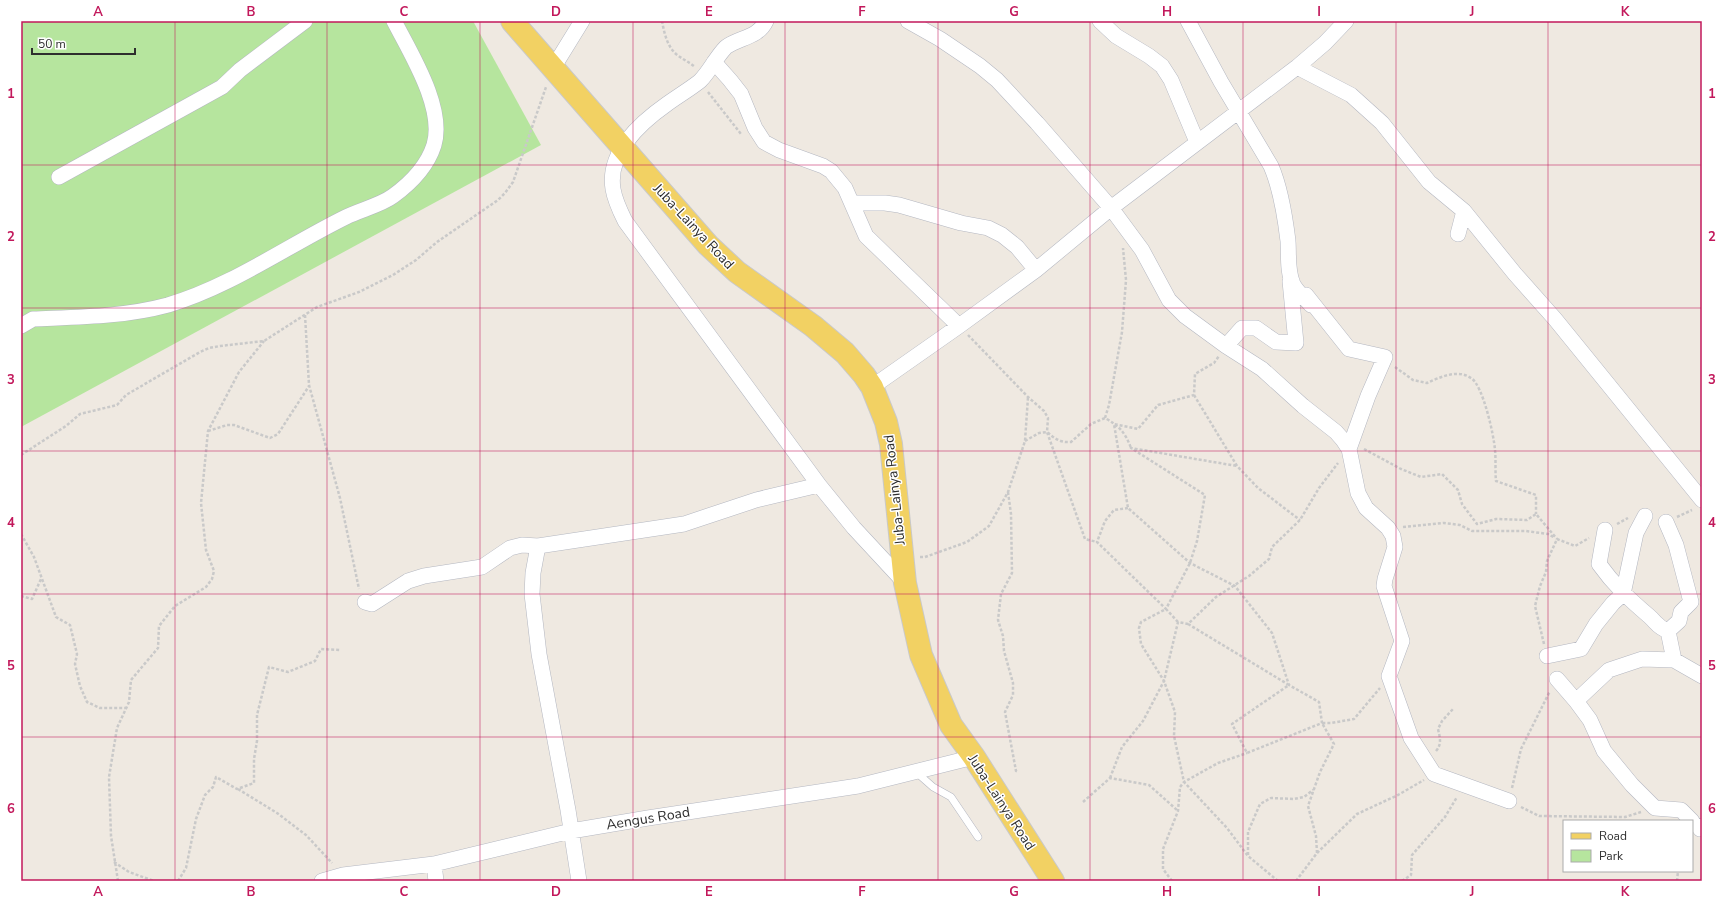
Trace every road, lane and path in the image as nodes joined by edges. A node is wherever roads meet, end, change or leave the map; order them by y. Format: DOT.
graph roads {
  1 [pos="305,21"];
  2 [pos="394,21"];
  3 [pos="512,21"];
  4 [pos="582,21"];
  5 [pos="766,21"];
  6 [pos="908,21"];
  7 [pos="1100,21"];
  8 [pos="1188,21"];
  9 [pos="1346,21"];
  10 [pos="714,62"];
  11 [pos="1298,67"];
  12 [pos="553,68"];
  13 [pos="1239,110"];
  14 [pos="1197,142"];
  15 [pos="622,148"];
  16 [pos="60,177"];
  17 [pos="852,203"];
  18 [pos="1464,211"];
  19 [pos="1116,214"];
  20 [pos="1458,234"];
  21 [pos="1036,270"];
  22 [pos="1290,274"];
  23 [pos="1311,305"];
  24 [pos="305,315"];
  25 [pos="21,326"];
  26 [pos="959,326"];
  27 [pos="264,341"];
  28 [pos="1226,346"];
  29 [pos="1384,357"];
  30 [pos="309,385"];
  31 [pos="872,387"];
  32 [pos="1194,394"];
  33 [pos="1028,397"];
  34 [pos="1105,418"];
  35 [pos="1114,424"];
  36 [pos="208,431"];
  37 [pos="1047,432"];
  38 [pos="1025,441"];
  39 [pos="1131,448"];
  40 [pos="1348,449"];
  41 [pos="21,455"];
  42 [pos="1237,466"];
  43 [pos="819,485"];
  44 [pos="1008,492"];
  45 [pos="1698,504"];
  46 [pos="1128,508"];
  47 [pos="1536,514"];
  48 [pos="1645,516"];
  49 [pos="1300,520"];
  50 [pos="1666,522"];
  51 [pos="1388,528"];
  52 [pos="1605,530"];
  53 [pos="21,534"];
  54 [pos="1557,539"];
  55 [pos="1097,542"];
  56 [pos="538,546"];
  57 [pos="902,557"];
  58 [pos="1190,563"];
  59 [pos="41,579"];
  60 [pos="905,583"];
  61 [pos="1235,586"];
  62 [pos="1623,594"];
  63 [pos="21,596"];
  64 [pos="1696,601"];
  65 [pos="365,602"];
  66 [pos="1166,609"];
  67 [pos="1178,622"];
  68 [pos="1188,624"];
  69 [pos="1668,631"];
  70 [pos="340,650"];
  71 [pos="1547,656"];
  72 [pos="1674,660"];
  73 [pos="1389,676"];
  74 [pos="1702,676"];
  75 [pos="1557,679"];
  76 [pos="1164,681"];
  77 [pos="1289,684"];
  78 [pos="1576,701"];
  79 [pos="127,708"];
  80 [pos="1453,709"];
  81 [pos="1322,723"];
  82 [pos="1247,753"];
  83 [pos="974,757"];
  84 [pos="1430,768"];
  85 [pos="916,772"];
  86 [pos="1018,772"];
  87 [pos="1110,778"];
  88 [pos="1184,782"];
  89 [pos="1462,783"];
  90 [pos="237,789"];
  91 [pos="1314,790"];
  92 [pos="1509,801"];
  93 [pos="1083,802"];
  94 [pos="1655,808"];
  95 [pos="1178,811"];
  96 [pos="1691,820"];
  97 [pos="572,831"];
  98 [pos="978,837"];
  99 [pos="1317,853"];
  100 [pos="1248,856"];
  101 [pos="114,862"];
  102 [pos="434,864"];
  103 [pos="344,875"];
  104 [pos="118,881"];
  105 [pos="154,881"];
  106 [pos="178,881"];
  107 [pos="322,881"];
  108 [pos="436,881"];
  109 [pos="579,881"];
  110 [pos="1052,881"];
  111 [pos="1172,881"];
  112 [pos="1278,881"];
  113 [pos="1296,881"];
  114 [pos="1402,881"];
  1 -- 16 [label="street"];
  2 -- 25 [label="street"];
  3 -- 12 [label="main road, Juba-Lainya Road"];
  4 -- 12 [label="street"];
  5 -- 10 [label="street"];
  6 -- 19 [label="street"];
  7 -- 14 [label="street"];
  8 -- 13 [label="street"];
  9 -- 11 [label="street"];
  10 -- 15 [label="street"];
  10 -- 17 [label="street"];
  11 -- 13 [label="street"];
  11 -- 18 [label="street"];
  12 -- 15 [label="main road, Juba-Lainya Road"];
  12 -- 24 [label="path"];
  13 -- 14 [label="street"];
  13 -- 22 [label="street"];
  14 -- 19 [label="street"];
  15 -- 31 [label="main road, Juba-Lainya Road"];
  15 -- 43 [label="street"];
  17 -- 21 [label="street"];
  17 -- 26 [label="street"];
  18 -- 20 [label="street"];
  18 -- 45 [label="street"];
  19 -- 21 [label="street"];
  19 -- 28 [label="street"];
  19 -- 34 [label="path"];
  21 -- 26 [label="street"];
  22 -- 23 [label="street"];
  22 -- 28 [label="street"];
  22 -- 29 [label="street"];
  24 -- 27 [label="path"];
  24 -- 30 [label="path"];
  26 -- 31 [label="street"];
  26 -- 33 [label="path"];
  27 -- 36 [label="path"];
  27 -- 41 [label="path"];
  28 -- 32 [label="path"];
  28 -- 40 [label="street"];
  29 -- 40 [label="street"];
  29 -- 47 [label="path"];
  30 -- 36 [label="path"];
  30 -- 65 [label="path"];
  31 -- 57 [label="main road, Juba-Lainya Road"];
  32 -- 35 [label="path"];
  32 -- 42 [label="path"];
  33 -- 37 [label="path"];
  33 -- 38 [label="path"];
  34 -- 35 [label="path"];
  34 -- 37 [label="path"];
  35 -- 39 [label="path"];
  35 -- 46 [label="path"];
  36 -- 79 [label="path"];
  37 -- 38 [label="path"];
  37 -- 55 [label="path"];
  38 -- 44 [label="path"];
  39 -- 42 [label="path"];
  39 -- 58 [label="path"];
  40 -- 47 [label="path"];
  40 -- 49 [label="path"];
  40 -- 51 [label="street"];
  42 -- 49 [label="path"];
  43 -- 56 [label="street"];
  43 -- 60 [label="street"];
  44 -- 57 [label="path"];
  44 -- 86 [label="path"];
  45 -- 50 [label="path"];
  46 -- 55 [label="path"];
  46 -- 58 [label="path"];
  47 -- 54 [label="path"];
  48 -- 52 [label="path"];
  48 -- 62 [label="street"];
  49 -- 61 [label="path"];
  50 -- 64 [label="street"];
  51 -- 54 [label="path"];
  51 -- 73 [label="street"];
  52 -- 54 [label="path"];
  52 -- 62 [label="street"];
  53 -- 59 [label="path"];
  54 -- 71 [label="path"];
  55 -- 66 [label="path"];
  56 -- 65 [label="street"];
  56 -- 97 [label="street"];
  57 -- 60 [label="main road, Juba-Lainya Road"];
  58 -- 61 [label="path"];
  58 -- 66 [label="path"];
  59 -- 63 [label="path"];
  59 -- 79 [label="path"];
  60 -- 83 [label="main road, Juba-Lainya Road"];
  61 -- 68 [label="path"];
  61 -- 77 [label="path"];
  62 -- 69 [label="street"];
  62 -- 71 [label="street"];
  64 -- 69 [label="street"];
  66 -- 67 [label="path"];
  66 -- 76 [label="path"];
  67 -- 68 [label="path"];
  67 -- 76 [label="path"];
  68 -- 77 [label="path"];
  69 -- 72 [label="street"];
  70 -- 90 [label="path"];
  72 -- 74 [label="street"];
  72 -- 78 [label="street"];
  73 -- 81 [label="path"];
  73 -- 84 [label="street"];
  75 -- 78 [label="street"];
  75 -- 92 [label="path"];
  76 -- 87 [label="path"];
  76 -- 88 [label="path"];
  77 -- 81 [label="path"];
  77 -- 82 [label="path"];
  78 -- 94 [label="street"];
  79 -- 101 [label="path"];
  80 -- 84 [label="path"];
  81 -- 82 [label="path"];
  81 -- 91 [label="path"];
  82 -- 88 [label="path"];
  83 -- 85 [label="street, Aengus Road"];
  83 -- 110 [label="main road, Juba-Lainya Road"];
  84 -- 89 [label="street"];
  84 -- 99 [label="path"];
  85 -- 97 [label="street, Aengus Road"];
  85 -- 98 [label="lane"];
  87 -- 93 [label="path"];
  87 -- 95 [label="path"];
  88 -- 95 [label="path"];
  88 -- 100 [label="path"];
  89 -- 92 [label="street"];
  89 -- 114 [label="path"];
  90 -- 103 [label="path"];
  90 -- 106 [label="path"];
  91 -- 99 [label="path"];
  91 -- 100 [label="path"];
  92 -- 94 [label="path"];
  94 -- 96 [label="street"];
  95 -- 111 [label="path"];
  97 -- 102 [label="street, Aengus Road"];
  97 -- 109 [label="street"];
  99 -- 113 [label="path"];
  100 -- 112 [label="path"];
  101 -- 104 [label="path"];
  101 -- 105 [label="path"];
  102 -- 103 [label="street, Aengus Road"];
  102 -- 108 [label="street"];
  103 -- 107 [label="street, Aengus Road"];
}
